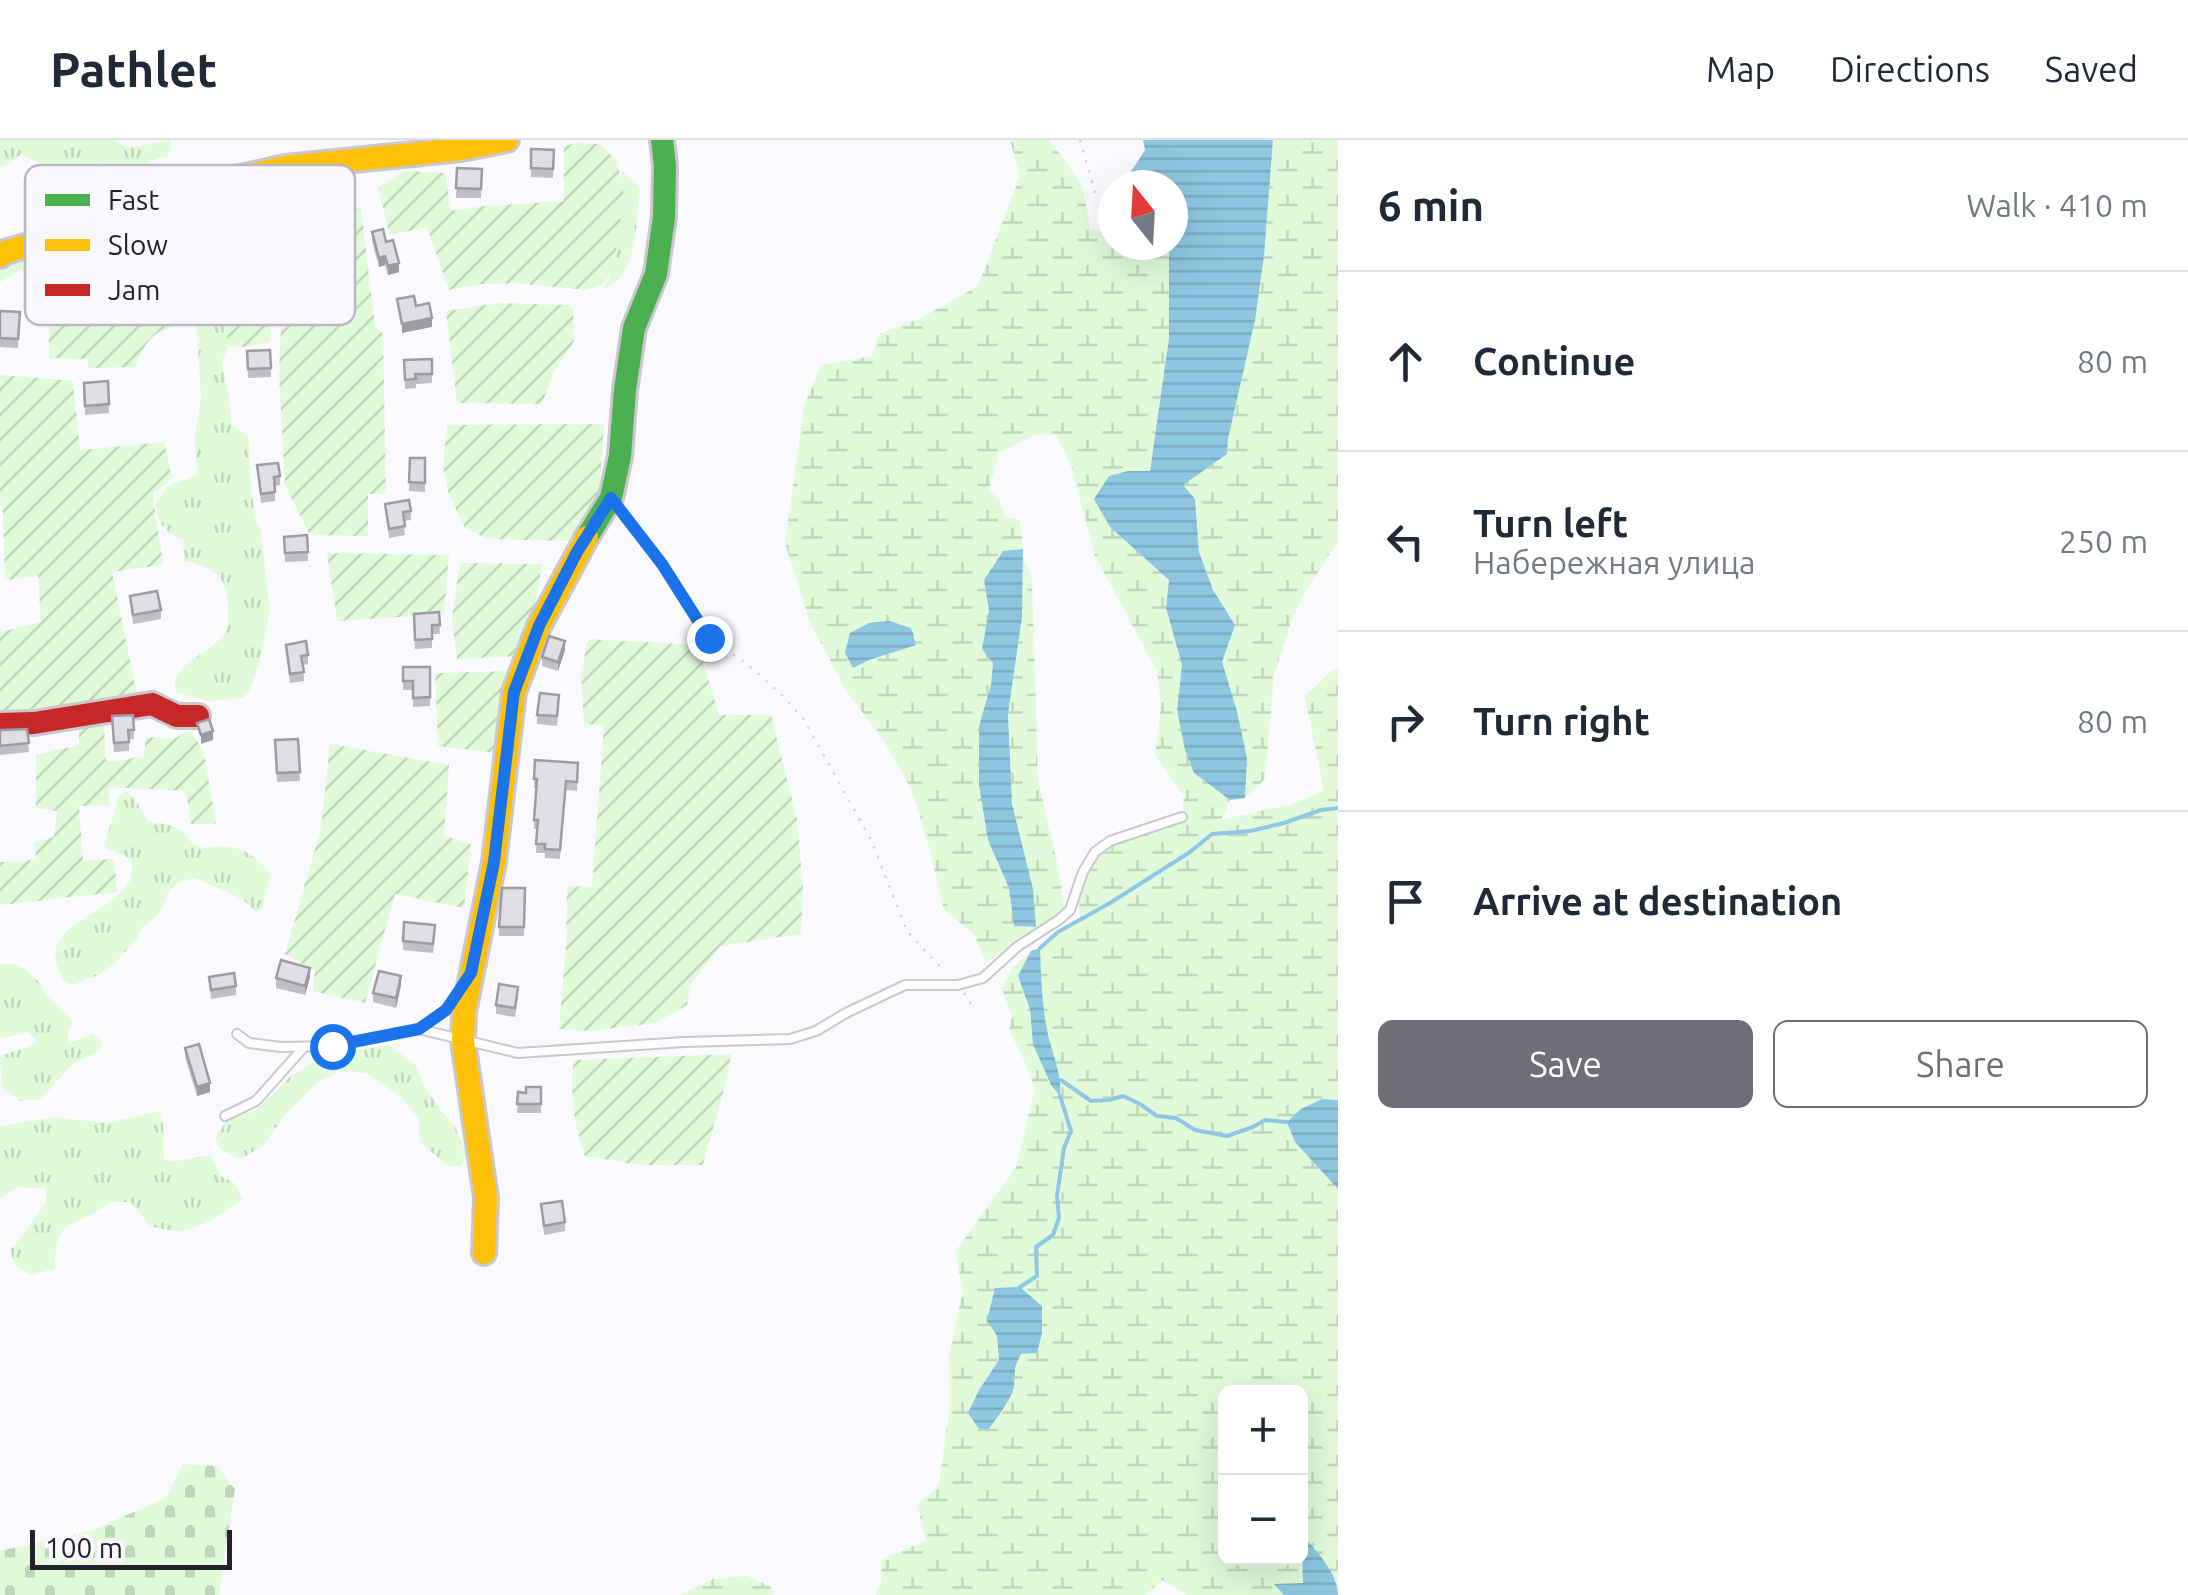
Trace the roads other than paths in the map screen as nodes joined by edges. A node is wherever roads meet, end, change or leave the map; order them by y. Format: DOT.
graph roads {
  1 [pos="508,140"];
  2 [pos="662,140"];
  3 [pos="306,165"];
  4 [pos="25,246"];
  5 [pos="0,256"];
  6 [pos="198,716"];
  7 [pos="0,724"];
  8 [pos="1182,816"];
  9 [pos="471,973"];
  10 [pos="419,1029"];
  11 [pos="238,1034"];
  12 [pos="464,1041"];
  13 [pos="304,1046"];
  14 [pos="224,1116"];
  15 [pos="484,1253"];
  1 -- 3 [label="street"];
  2 -- 9 [label="street"];
  4 -- 5 [label="street"];
  6 -- 7 [label="street"];
  8 -- 12 [label="lane"];
  9 -- 10 [label="lane"];
  9 -- 12 [label="street"];
  10 -- 12 [label="lane"];
  10 -- 13 [label="lane"];
  11 -- 13 [label="lane"];
  12 -- 15 [label="street"];
  13 -- 14 [label="lane"];
}
